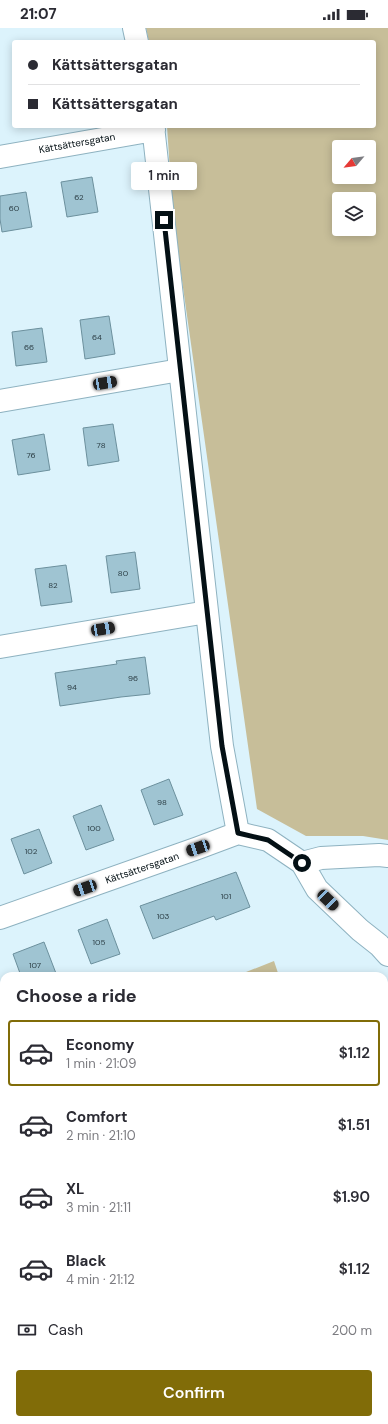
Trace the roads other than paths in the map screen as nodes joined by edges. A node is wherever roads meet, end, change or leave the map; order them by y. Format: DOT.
graph roads {
  1 [pos="134,28"];
  2 [pos="137,40"];
  3 [pos="154,128"];
  4 [pos="0,156"];
  5 [pos="180,370"];
  6 [pos="0,401"];
  7 [pos="207,612"];
  8 [pos="0,647"];
  9 [pos="238,833"];
  10 [pos="388,856"];
  11 [pos="302,863"];
  12 [pos="0,918"];
  13 [pos="385,948"];
  1 -- 2 [label="street"];
  3 -- 4 [label="street, Kättsättersgatan"];
  3 -- 5 [label="street, Kättsättersgatan"];
  5 -- 6 [label="street"];
  5 -- 7 [label="street, Kättsättersgatan"];
  7 -- 8 [label="street"];
  7 -- 9 [label="street, Kättsättersgatan"];
  9 -- 11 [label="street"];
  9 -- 12 [label="street, Kättsättersgatan"];
  10 -- 11 [label="street"];
  11 -- 13 [label="street"];
}
